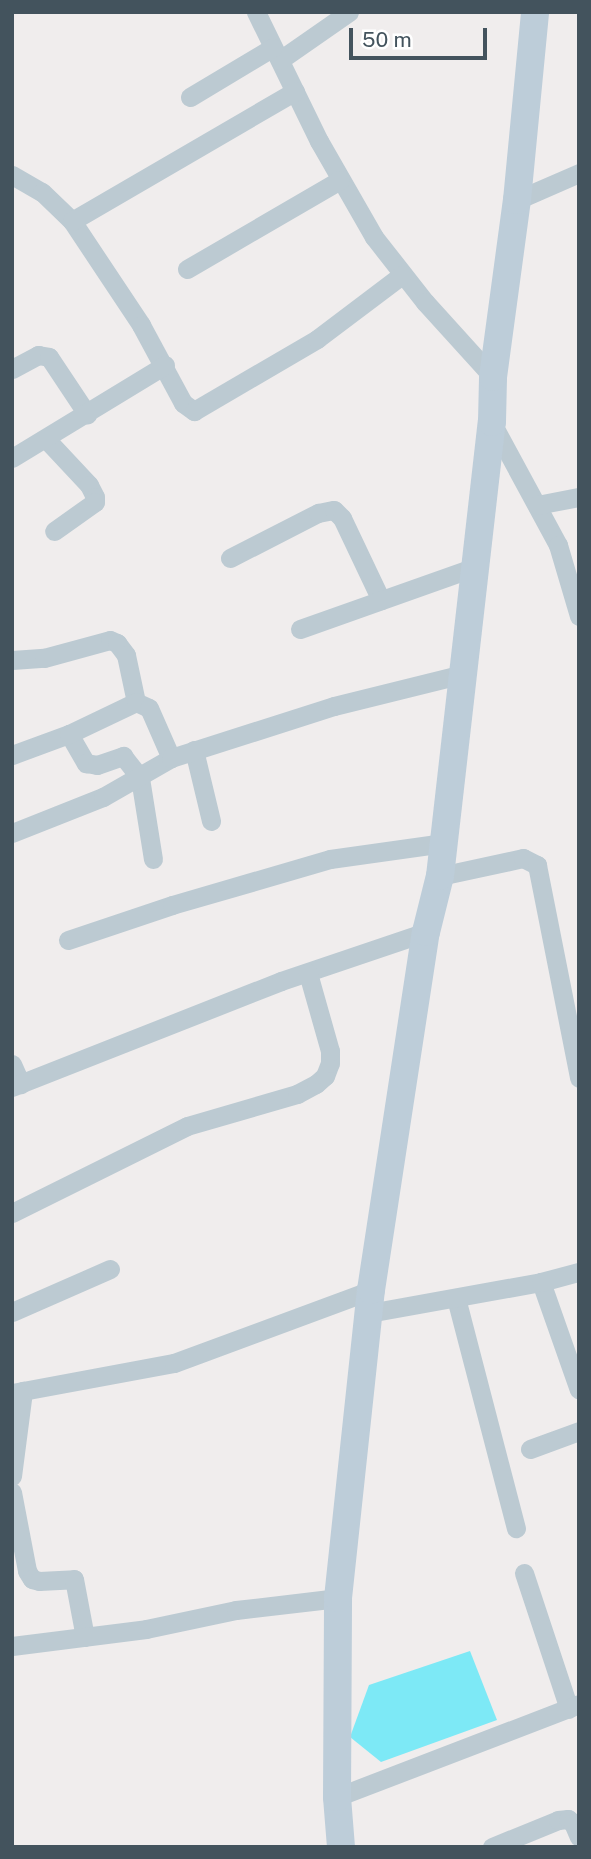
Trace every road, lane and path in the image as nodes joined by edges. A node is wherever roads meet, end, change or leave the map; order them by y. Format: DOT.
graph roads {
  1 [pos="256,12"];
  2 [pos="349,12"];
  3 [pos="535,12"];
  4 [pos="276,54"];
  5 [pos="295,91"];
  6 [pos="190,97"];
  7 [pos="579,173"];
  8 [pos="12,175"];
  9 [pos="340,180"];
  10 [pos="517,200"];
  11 [pos="72,221"];
  12 [pos="187,269"];
  13 [pos="402,275"];
  14 [pos="165,365"];
  15 [pos="12,369"];
  16 [pos="493,377"];
  17 [pos="87,414"];
  18 [pos="492,422"];
  19 [pos="46,439"];
  20 [pos="12,458"];
  21 [pos="579,497"];
  22 [pos="537,505"];
  23 [pos="54,531"];
  24 [pos="230,558"];
  25 [pos="475,567"];
  26 [pos="381,600"];
  27 [pos="579,616"];
  28 [pos="300,629"];
  29 [pos="12,660"];
  30 [pos="463,674"];
  31 [pos="136,702"];
  32 [pos="69,734"];
  33 [pos="194,750"];
  34 [pos="12,755"];
  35 [pos="171,758"];
  36 [pos="140,778"];
  37 [pos="211,821"];
  38 [pos="12,833"];
  39 [pos="444,843"];
  40 [pos="153,859"];
  41 [pos="440,876"];
  42 [pos="426,932"];
  43 [pos="68,940"];
  44 [pos="308,973"];
  45 [pos="12,1064"];
  46 [pos="579,1078"];
  47 [pos="17,1086"];
  48 [pos="12,1213"];
  49 [pos="110,1269"];
  50 [pos="579,1272"];
  51 [pos="541,1282"];
  52 [pos="456,1298"];
  53 [pos="370,1301"];
  54 [pos="12,1312"];
  55 [pos="579,1390"];
  56 [pos="18,1392"];
  57 [pos="579,1432"];
  58 [pos="530,1449"];
  59 [pos="12,1476"];
  60 [pos="12,1492"];
  61 [pos="516,1528"];
  62 [pos="524,1573"];
  63 [pos="338,1598"];
  64 [pos="85,1637"];
  65 [pos="12,1646"];
  66 [pos="574,1707"];
  67 [pos="337,1797"];
  68 [pos="579,1837"];
  69 [pos="341,1847"];
  70 [pos="492,1847"];
  1 -- 4 [label="street"];
  2 -- 4 [label="street"];
  3 -- 10 [label="main road"];
  4 -- 5 [label="street"];
  4 -- 6 [label="street"];
  5 -- 9 [label="street"];
  5 -- 11 [label="street"];
  7 -- 10 [label="street"];
  8 -- 11 [label="street"];
  9 -- 12 [label="street"];
  9 -- 13 [label="street"];
  10 -- 16 [label="main road"];
  11 -- 14 [label="street"];
  13 -- 14 [label="street"];
  13 -- 16 [label="street"];
  14 -- 17 [label="street"];
  15 -- 17 [label="street"];
  16 -- 18 [label="main road"];
  17 -- 19 [label="street"];
  18 -- 22 [label="street"];
  18 -- 25 [label="main road"];
  19 -- 20 [label="street"];
  19 -- 23 [label="street"];
  21 -- 22 [label="street"];
  22 -- 27 [label="street"];
  24 -- 26 [label="street"];
  25 -- 26 [label="street"];
  25 -- 30 [label="main road"];
  26 -- 28 [label="street"];
  29 -- 31 [label="street"];
  30 -- 33 [label="street"];
  30 -- 39 [label="main road"];
  31 -- 32 [label="street"];
  31 -- 35 [label="street"];
  32 -- 34 [label="street"];
  32 -- 36 [label="street"];
  33 -- 35 [label="street"];
  33 -- 37 [label="street"];
  35 -- 36 [label="street"];
  36 -- 38 [label="street"];
  36 -- 40 [label="street"];
  39 -- 41 [label="main road"];
  39 -- 43 [label="street"];
  41 -- 42 [label="main road"];
  41 -- 46 [label="street"];
  42 -- 44 [label="street"];
  42 -- 53 [label="main road"];
  44 -- 47 [label="street"];
  44 -- 48 [label="street"];
  45 -- 47 [label="street"];
  49 -- 54 [label="street"];
  50 -- 51 [label="street"];
  51 -- 52 [label="street"];
  51 -- 55 [label="street"];
  52 -- 53 [label="street"];
  52 -- 61 [label="street"];
  53 -- 56 [label="street"];
  53 -- 63 [label="main road"];
  56 -- 59 [label="street"];
  57 -- 58 [label="street"];
  60 -- 64 [label="street"];
  62 -- 66 [label="street"];
  63 -- 64 [label="street"];
  63 -- 67 [label="main road"];
  64 -- 65 [label="street"];
  66 -- 67 [label="street"];
  67 -- 69 [label="main road"];
  68 -- 70 [label="street"];
}
